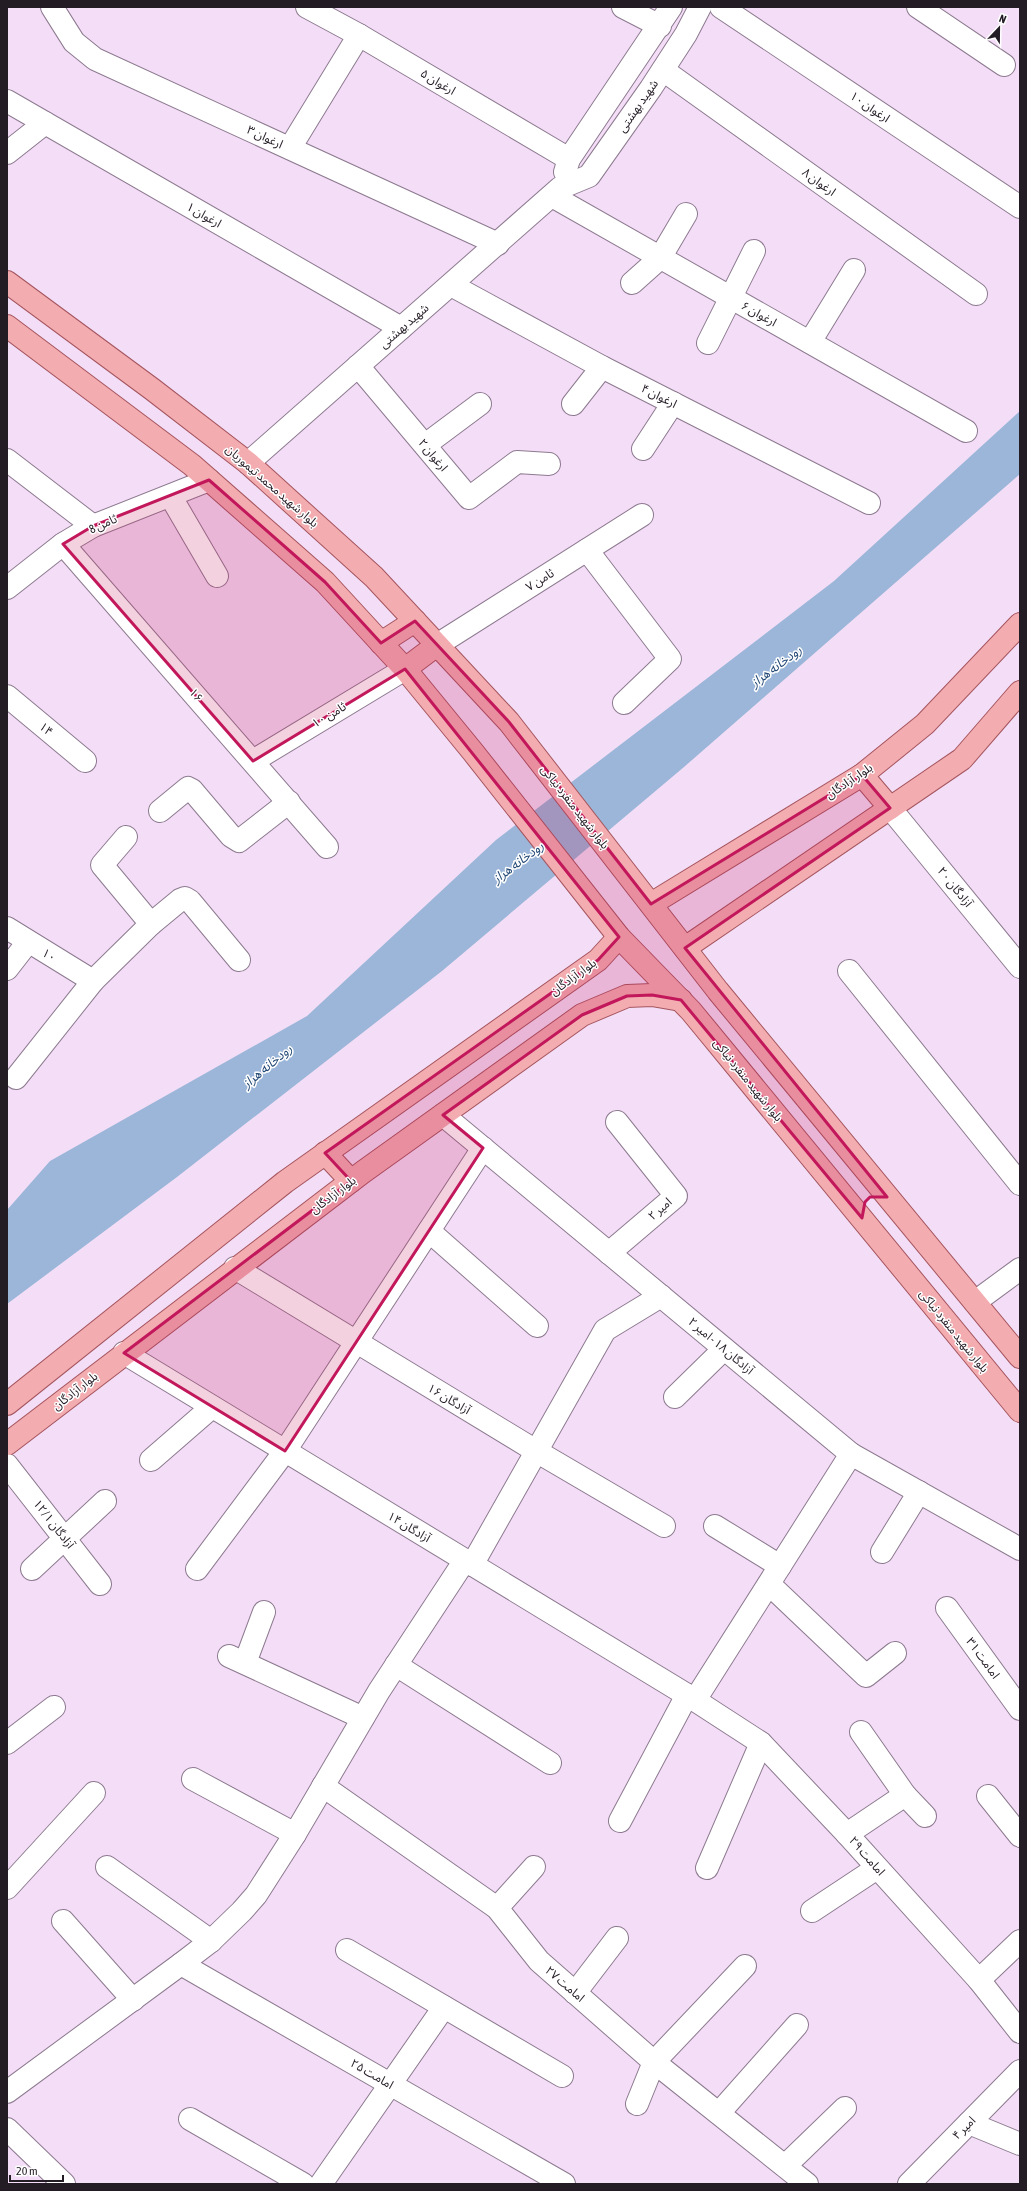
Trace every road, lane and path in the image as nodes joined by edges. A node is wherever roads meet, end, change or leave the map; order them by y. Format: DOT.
graph roads {
  1 [pos="52,7"];
  2 [pos="307,7"];
  3 [pos="623,7"];
  4 [pos="671,7"];
  5 [pos="700,7"];
  6 [pos="721,7"];
  7 [pos="918,7"];
  8 [pos="660,26"];
  9 [pos="359,35"];
  10 [pos="1004,65"];
  11 [pos="663,70"];
  12 [pos="7,101"];
  13 [pos="45,123"];
  14 [pos="290,148"];
  15 [pos="7,153"];
  16 [pos="569,159"];
  17 [pos="556,192"];
  18 [pos="1020,207"];
  19 [pos="686,214"];
  20 [pos="498,244"];
  21 [pos="754,251"];
  22 [pos="660,258"];
  23 [pos="854,270"];
  24 [pos="7,282"];
  25 [pos="632,283"];
  26 [pos="451,285"];
  27 [pos="976,294"];
  28 [pos="731,298"];
  29 [pos="7,326"];
  30 [pos="401,328"];
  31 [pos="810,342"];
  32 [pos="708,343"];
  33 [pos="358,366"];
  34 [pos="602,367"];
  35 [pos="673,403"];
  36 [pos="480,404"];
  37 [pos="573,404"];
  38 [pos="966,431"];
  39 [pos="425,445"];
  40 [pos="643,449"];
  41 [pos="7,460"];
  42 [pos="248,463"];
  43 [pos="549,464"];
  44 [pos="209,480"];
  45 [pos="171,497"];
  46 [pos="869,504"];
  47 [pos="642,515"];
  48 [pos="94,526"];
  49 [pos="63,544"];
  50 [pos="587,550"];
  51 [pos="217,576"];
  52 [pos="7,588"];
  53 [pos="415,622"];
  54 [pos="1020,624"];
  55 [pos="381,643"];
  56 [pos="437,645"];
  57 [pos="405,669"];
  58 [pos="1020,692"];
  59 [pos="7,696"];
  60 [pos="624,703"];
  61 [pos="509,722"];
  62 [pos="85,761"];
  63 [pos="253,761"];
  64 [pos="862,775"];
  65 [pos="289,802"];
  66 [pos="890,808"];
  67 [pos="160,811"];
  68 [pos="126,837"];
  69 [pos="328,847"];
  70 [pos="651,904"];
  71 [pos="150,924"];
  72 [pos="7,928"];
  73 [pos="619,937"];
  74 [pos="28,942"];
  75 [pos="685,948"];
  76 [pos="239,960"];
  77 [pos="1020,967"];
  78 [pos="7,969"];
  79 [pos="849,971"];
  80 [pos="92,982"];
  81 [pos="681,1000"];
  82 [pos="16,1078"];
  83 [pos="443,1115"];
  84 [pos="618,1122"];
  85 [pos="483,1148"];
  86 [pos="850,1152"];
  87 [pos="325,1153"];
  88 [pos="822,1170"];
  89 [pos="351,1181"];
  90 [pos="1020,1184"];
  91 [pos="887,1197"];
  92 [pos="862,1218"];
  93 [pos="428,1231"];
  94 [pos="609,1253"];
  95 [pos="235,1268"];
  96 [pos="1020,1268"];
  97 [pos="661,1296"];
  98 [pos="975,1302"];
  99 [pos="537,1326"];
  100 [pos="356,1342"];
  101 [pos="724,1349"];
  102 [pos="124,1354"];
  103 [pos="1020,1357"];
  104 [pos="675,1397"];
  105 [pos="7,1404"];
  106 [pos="212,1407"];
  107 [pos="1020,1411"];
  108 [pos="7,1444"];
  109 [pos="285,1451"];
  110 [pos="536,1451"];
  111 [pos="851,1454"];
  112 [pos="151,1460"];
  113 [pos="7,1465"];
  114 [pos="919,1492"];
  115 [pos="105,1501"];
  116 [pos="664,1526"];
  117 [pos="715,1526"];
  118 [pos="65,1538"];
  119 [pos="1020,1548"];
  120 [pos="882,1552"];
  121 [pos="468,1562"];
  122 [pos="32,1569"];
  123 [pos="197,1569"];
  124 [pos="774,1575"];
  125 [pos="100,1584"];
  126 [pos="947,1608"];
  127 [pos="264,1612"];
  128 [pos="895,1652"];
  129 [pos="396,1666"];
  130 [pos="691,1698"];
  131 [pos="54,1707"];
  132 [pos="1020,1709"];
  133 [pos="363,1718"];
  134 [pos="861,1732"];
  135 [pos="7,1743"];
  136 [pos="761,1743"];
  137 [pos="550,1763"];
  138 [pos="193,1779"];
  139 [pos="324,1786"];
  140 [pos="94,1793"];
  141 [pos="905,1795"];
  142 [pos="988,1796"];
  143 [pos="924,1816"];
  144 [pos="620,1821"];
  145 [pos="295,1834"];
  146 [pos="847,1834"];
  147 [pos="1020,1836"];
  148 [pos="107,1867"];
  149 [pos="534,1867"];
  150 [pos="707,1868"];
  151 [pos="876,1868"];
  152 [pos="7,1888"];
  153 [pos="497,1908"];
  154 [pos="812,1911"];
  155 [pos="63,1922"];
  156 [pos="617,1938"];
  157 [pos="211,1941"];
  158 [pos="1020,1941"];
  159 [pos="347,1950"];
  160 [pos="181,1964"];
  161 [pos="744,1966"];
  162 [pos="979,1980"];
  163 [pos="575,1993"];
  164 [pos="133,2000"];
  165 [pos="444,2007"];
  166 [pos="797,2025"];
  167 [pos="1020,2032"];
  168 [pos="654,2062"];
  169 [pos="1020,2072"];
  170 [pos="562,2076"];
  171 [pos="390,2084"];
  172 [pos="7,2092"];
  173 [pos="636,2104"];
  174 [pos="845,2108"];
  175 [pos="719,2114"];
  176 [pos="190,2118"];
  177 [pos="969,2123"];
  178 [pos="7,2128"];
  179 [pos="1020,2144"];
  180 [pos="785,2166"];
  181 [pos="64,2184"];
  182 [pos="303,2184"];
  183 [pos="321,2184"];
  184 [pos="564,2184"];
  185 [pos="807,2184"];
  186 [pos="909,2184"];
  1 -- 14 [label="street, ارغوان ۳"];
  2 -- 9 [label="street, ارغوان ۵"];
  3 -- 8 [label="street"];
  4 -- 8 [label="street"];
  5 -- 11 [label="street, شهید بهشتی"];
  6 -- 18 [label="street, ارغوان ۱۰"];
  7 -- 10 [label="street"];
  8 -- 16 [label="street"];
  9 -- 14 [label="street"];
  9 -- 16 [label="street, ارغوان ۵"];
  11 -- 17 [label="street, شهید بهشتی"];
  11 -- 27 [label="street, ارغوان ۸"];
  12 -- 13 [label="street, ارغوان ۱"];
  13 -- 15 [label="street"];
  13 -- 30 [label="street, ارغوان ۱"];
  14 -- 20 [label="street, ارغوان ۳"];
  16 -- 17 [label="street"];
  17 -- 20 [label="street, شهید بهشتی"];
  17 -- 22 [label="street, ارغوان ۶"];
  19 -- 22 [label="street"];
  20 -- 26 [label="street, شهید بهشتی"];
  21 -- 28 [label="street"];
  22 -- 25 [label="street"];
  22 -- 28 [label="street, ارغوان ۶"];
  23 -- 31 [label="street"];
  24 -- 42 [label="main road, بلوار شهید محمد تیموریان"];
  26 -- 30 [label="street, شهید بهشتی"];
  26 -- 34 [label="street, ارغوان ۴"];
  28 -- 31 [label="street, ارغوان ۶"];
  28 -- 32 [label="street"];
  29 -- 44 [label="main road"];
  30 -- 33 [label="street, شهید بهشتی"];
  31 -- 38 [label="street, ارغوان ۶"];
  33 -- 39 [label="street, ارغوان ۲"];
  33 -- 42 [label="street, شهید بهشتی"];
  34 -- 35 [label="street, ارغوان ۴"];
  34 -- 37 [label="street"];
  35 -- 40 [label="street"];
  35 -- 46 [label="street, ارغوان ۴"];
  36 -- 39 [label="street"];
  39 -- 43 [label="street, ارغوان ۲"];
  41 -- 48 [label="street"];
  42 -- 53 [label="main road, بلوار شهید محمد تیموریان"];
  44 -- 45 [label="street, ثامن 8"];
  44 -- 55 [label="main road"];
  45 -- 48 [label="street, ثامن 8"];
  45 -- 51 [label="street"];
  47 -- 50 [label="street, ثامن ۷"];
  48 -- 49 [label="street, ثامن 8"];
  49 -- 52 [label="street, ثامن 8"];
  49 -- 63 [label="street, ۱۶"];
  50 -- 56 [label="street, ثامن ۷"];
  50 -- 60 [label="street"];
  53 -- 55 [label="main road"];
  53 -- 56 [label="main road, بلوار شهید محمد تیموریان"];
  54 -- 64 [label="main road, بلوار آزادگان"];
  55 -- 57 [label="main road"];
  56 -- 57 [label="main road"];
  56 -- 61 [label="main road, بلوار شهید محمد تیموریان"];
  57 -- 63 [label="street, ثامن ۱۰"];
  57 -- 73 [label="main road, بلوار شهید منفرد نیاکی"];
  58 -- 66 [label="main road"];
  59 -- 62 [label="street, ۱۴"];
  61 -- 70 [label="main road, بلوار شهید منفرد نیاکی"];
  63 -- 65 [label="street, ۱۶"];
  64 -- 66 [label="main road"];
  64 -- 70 [label="main road, بلوار آزادگان"];
  65 -- 67 [label="street"];
  65 -- 69 [label="street, ۱۶"];
  66 -- 75 [label="main road"];
  66 -- 77 [label="street, آزادگان ۲۰"];
  68 -- 71 [label="street"];
  70 -- 75 [label="main road, بلوار شهید منفرد نیاکی"];
  71 -- 76 [label="street"];
  71 -- 80 [label="street"];
  72 -- 74 [label="street, ۱۰"];
  73 -- 81 [label="main road, بلوار شهید منفرد نیاکی"];
  73 -- 87 [label="main road, بلوار آزادگان"];
  74 -- 78 [label="street"];
  74 -- 80 [label="street, ۱۰"];
  75 -- 86 [label="main road, بلوار شهید منفرد نیاکی"];
  79 -- 90 [label="street"];
  80 -- 82 [label="street"];
  81 -- 83 [label="main road, بلوار آزادگان"];
  81 -- 88 [label="main road, بلوار شهید منفرد نیاکی"];
  83 -- 85 [label="street, آزادگان ۱۸ - امیر ۲"];
  83 -- 89 [label="main road, بلوار آزادگان"];
  84 -- 94 [label="street, امیر ۲"];
  85 -- 93 [label="street"];
  85 -- 94 [label="street, آزادگان ۱۸ - امیر ۲"];
  86 -- 88 [label="main road"];
  86 -- 91 [label="main road, بلوار شهید منفرد نیاکی"];
  87 -- 89 [label="main road"];
  87 -- 105 [label="main road, بلوار آزادگان"];
  88 -- 92 [label="main road, بلوار شهید منفرد نیاکی"];
  89 -- 95 [label="main road, بلوار آزادگان"];
  91 -- 92 [label="main road"];
  91 -- 98 [label="main road, بلوار شهید منفرد نیاکی"];
  92 -- 107 [label="main road, بلوار شهید منفرد نیاکی"];
  93 -- 99 [label="street"];
  93 -- 100 [label="street"];
  94 -- 97 [label="street, آزادگان ۱۸ - امیر ۲"];
  95 -- 100 [label="street, آزادگان ۱۶"];
  95 -- 102 [label="main road, بلوار آزادگان"];
  96 -- 98 [label="street"];
  97 -- 101 [label="street, آزادگان ۱۸ - امیر ۲"];
  97 -- 110 [label="street"];
  98 -- 103 [label="main road, بلوار شهید منفرد نیاکی"];
  100 -- 109 [label="street"];
  100 -- 110 [label="street, آزادگان ۱۶"];
  101 -- 104 [label="street"];
  101 -- 111 [label="street, آزادگان ۱۸ - امیر ۲"];
  102 -- 106 [label="street, آزادگان ۱۴"];
  102 -- 108 [label="main road, بلوار آزادگان"];
  106 -- 109 [label="street, آزادگان ۱۴"];
  106 -- 112 [label="street"];
  109 -- 121 [label="street, آزادگان ۱۴"];
  109 -- 123 [label="street"];
  110 -- 116 [label="street, آزادگان ۱۶"];
  110 -- 121 [label="street"];
  111 -- 114 [label="street, آزادگان ۱۸ - امیر ۲"];
  111 -- 124 [label="street"];
  113 -- 118 [label="street, آزادگان ۱۲/۱"];
  114 -- 119 [label="street, آزادگان ۱۸ - امیر ۲"];
  114 -- 120 [label="street"];
  115 -- 118 [label="street"];
  117 -- 124 [label="street"];
  118 -- 122 [label="street"];
  118 -- 125 [label="street, آزادگان ۱۲/۱"];
  121 -- 129 [label="street"];
  121 -- 130 [label="street, آزادگان ۱۴"];
  124 -- 128 [label="street"];
  124 -- 130 [label="street"];
  126 -- 132 [label="street, امامت ۳۱"];
  127 -- 133 [label="street"];
  129 -- 133 [label="street"];
  129 -- 137 [label="street"];
  130 -- 136 [label="street, امامت ۲۹"];
  130 -- 144 [label="street"];
  131 -- 135 [label="street"];
  133 -- 139 [label="street"];
  134 -- 141 [label="street"];
  136 -- 146 [label="street, امامت ۲۹"];
  136 -- 150 [label="street"];
  138 -- 145 [label="street"];
  139 -- 145 [label="street"];
  139 -- 153 [label="street, امامت ۲۷"];
  140 -- 152 [label="street"];
  141 -- 143 [label="street"];
  141 -- 146 [label="street"];
  142 -- 147 [label="street"];
  145 -- 157 [label="street"];
  146 -- 151 [label="street, امامت ۲۹"];
  148 -- 157 [label="street"];
  149 -- 153 [label="street"];
  151 -- 154 [label="street"];
  151 -- 162 [label="street, امامت ۲۹"];
  153 -- 163 [label="street, امامت ۲۷"];
  155 -- 164 [label="street"];
  156 -- 163 [label="street"];
  157 -- 160 [label="street"];
  158 -- 162 [label="street"];
  159 -- 165 [label="street"];
  160 -- 164 [label="street"];
  160 -- 171 [label="street, امامت ۲۵"];
  161 -- 168 [label="street"];
  162 -- 167 [label="street, امامت ۲۹"];
  163 -- 168 [label="street, امامت ۲۷"];
  164 -- 172 [label="street"];
  165 -- 170 [label="street"];
  165 -- 171 [label="street"];
  166 -- 175 [label="street"];
  168 -- 173 [label="street"];
  168 -- 175 [label="street, امامت ۲۷"];
  169 -- 177 [label="street, امیر ۴"];
  171 -- 183 [label="street"];
  171 -- 184 [label="street, امامت ۲۵"];
  174 -- 180 [label="street"];
  175 -- 180 [label="street, امامت ۲۷"];
  176 -- 182 [label="street"];
  177 -- 179 [label="street"];
  177 -- 186 [label="street, امیر ۴"];
  178 -- 181 [label="street"];
  180 -- 185 [label="street, امامت ۲۷"];
}
